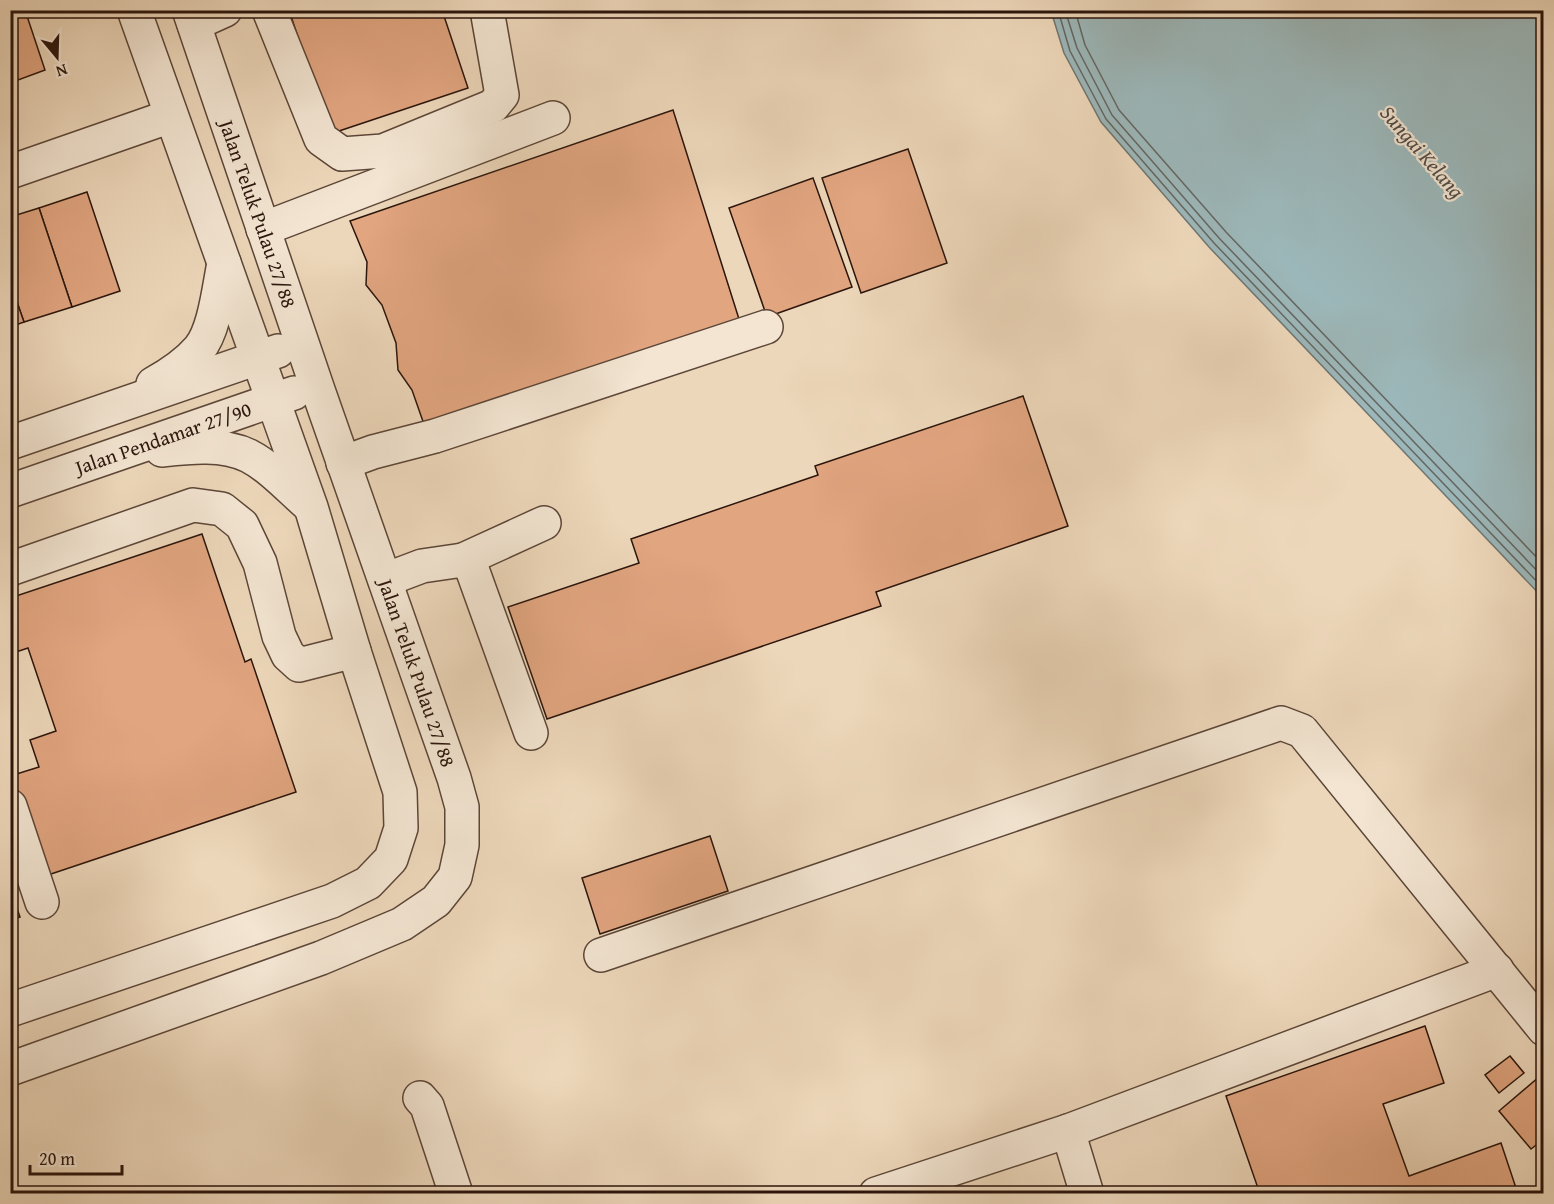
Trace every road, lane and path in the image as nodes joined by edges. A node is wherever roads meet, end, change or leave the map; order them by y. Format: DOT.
graph roads {
  1 [pos="134,10"];
  2 [pos="225,10"];
  3 [pos="269,10"];
  4 [pos="487,10"];
  5 [pos="191,17"];
  6 [pos="171,116"];
  7 [pos="553,117"];
  8 [pos="10,172"];
  9 [pos="263,229"];
  10 [pos="224,263"];
  11 [pos="766,327"];
  12 [pos="301,343"];
  13 [pos="258,358"];
  14 [pos="316,385"];
  15 [pos="273,400"];
  16 [pos="99,413"];
  17 [pos="10,443"];
  18 [pos="120,454"];
  19 [pos="343,463"];
  20 [pos="10,491"];
  21 [pos="311,507"];
  22 [pos="544,523"];
  23 [pos="463,560"];
  24 [pos="10,569"];
  25 [pos="385,580"];
  26 [pos="354,651"];
  27 [pos="531,733"];
  28 [pos="10,806"];
  29 [pos="42,902"];
  30 [pos="601,955"];
  31 [pos="1497,970"];
  32 [pos="10,1010"];
  33 [pos="1544,1029"];
  34 [pos="10,1069"];
  35 [pos="420,1098"];
  36 [pos="1068,1131"];
  37 [pos="456,1194"];
  38 [pos="876,1194"];
  39 [pos="1087,1194"];
  1 -- 6 [label="street"];
  2 -- 5 [label="street"];
  3 -- 4 [label="street"];
  5 -- 9 [label="street, Jalan Teluk Pulau 27/88"];
  6 -- 8 [label="street"];
  6 -- 10 [label="street"];
  7 -- 9 [label="street"];
  9 -- 12 [label="street, Jalan Teluk Pulau 27/88"];
  10 -- 13 [label="street"];
  10 -- 16 [label="street"];
  11 -- 19 [label="street"];
  12 -- 13 [label="street"];
  12 -- 14 [label="street, Jalan Teluk Pulau 27/88"];
  13 -- 15 [label="street"];
  13 -- 16 [label="street"];
  14 -- 15 [label="street, Jalan Pendamar 27/90"];
  14 -- 19 [label="street, Jalan Teluk Pulau 27/88"];
  15 -- 18 [label="street, Jalan Pendamar 27/90"];
  15 -- 21 [label="street"];
  16 -- 17 [label="street"];
  18 -- 20 [label="street, Jalan Pendamar 27/90"];
  18 -- 21 [label="street"];
  19 -- 25 [label="street, Jalan Teluk Pulau 27/88"];
  21 -- 26 [label="street"];
  22 -- 23 [label="street"];
  23 -- 25 [label="street"];
  23 -- 27 [label="street"];
  24 -- 26 [label="street"];
  25 -- 34 [label="street, Jalan Teluk Pulau 27/88"];
  26 -- 32 [label="street"];
  28 -- 29 [label="street"];
  30 -- 31 [label="street"];
  31 -- 33 [label="street"];
  31 -- 36 [label="street"];
  35 -- 37 [label="street"];
  36 -- 38 [label="street"];
  36 -- 39 [label="street"];
}
